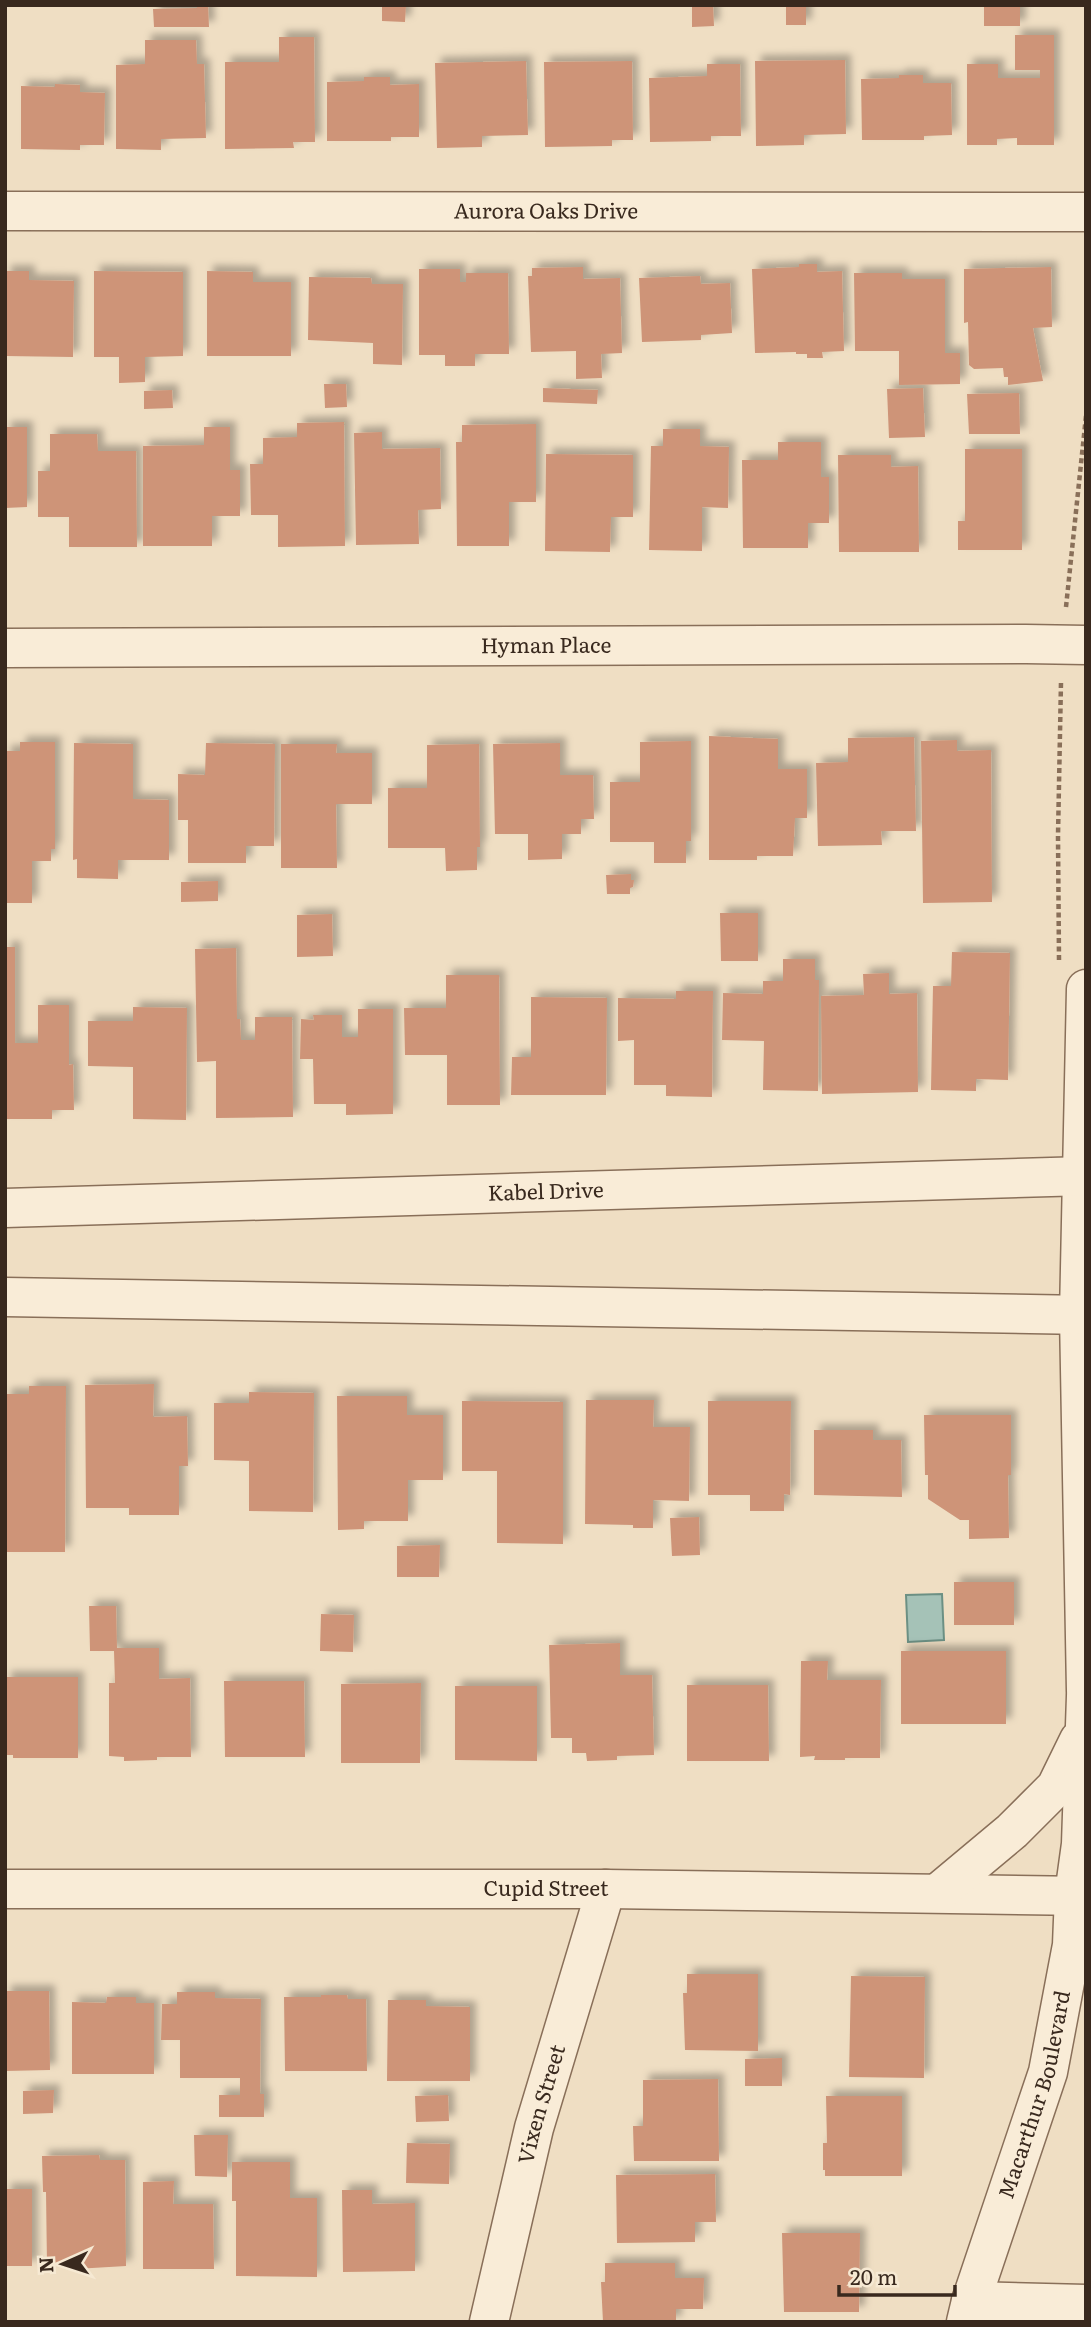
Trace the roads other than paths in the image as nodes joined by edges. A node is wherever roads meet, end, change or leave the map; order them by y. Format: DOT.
graph roads {
  1 [pos="5,211"];
  2 [pos="1086,212"];
  3 [pos="1086,645"];
  4 [pos="5,649"];
  5 [pos="1086,989"];
  6 [pos="1084,1176"];
  7 [pos="5,1208"];
  8 [pos="5,1297"];
  9 [pos="1083,1315"];
  10 [pos="1085,1705"];
  11 [pos="5,1889"];
  12 [pos="607,1889"];
  13 [pos="939,1892"];
  14 [pos="1080,1895"];
  15 [pos="1086,2304"];
  16 [pos="968,2312"];
  17 [pos="489,2322"];
  1 -- 2 [label="street, Aurora Oaks Drive"];
  3 -- 4 [label="street, Hyman Place"];
  5 -- 6 [label="street, Macarthur Boulevard"];
  6 -- 7 [label="street, Kabel Drive"];
  6 -- 9 [label="street, Macarthur Boulevard"];
  8 -- 9 [label="street"];
  9 -- 10 [label="street, Macarthur Boulevard"];
  10 -- 13 [label="street"];
  10 -- 14 [label="street, Macarthur Boulevard"];
  11 -- 12 [label="street, Cupid Street"];
  12 -- 13 [label="street, Cupid Street"];
  12 -- 17 [label="street, Vixen Street"];
  13 -- 14 [label="street, Cupid Street"];
  14 -- 16 [label="street, Macarthur Boulevard"];
  15 -- 16 [label="street"];
}
